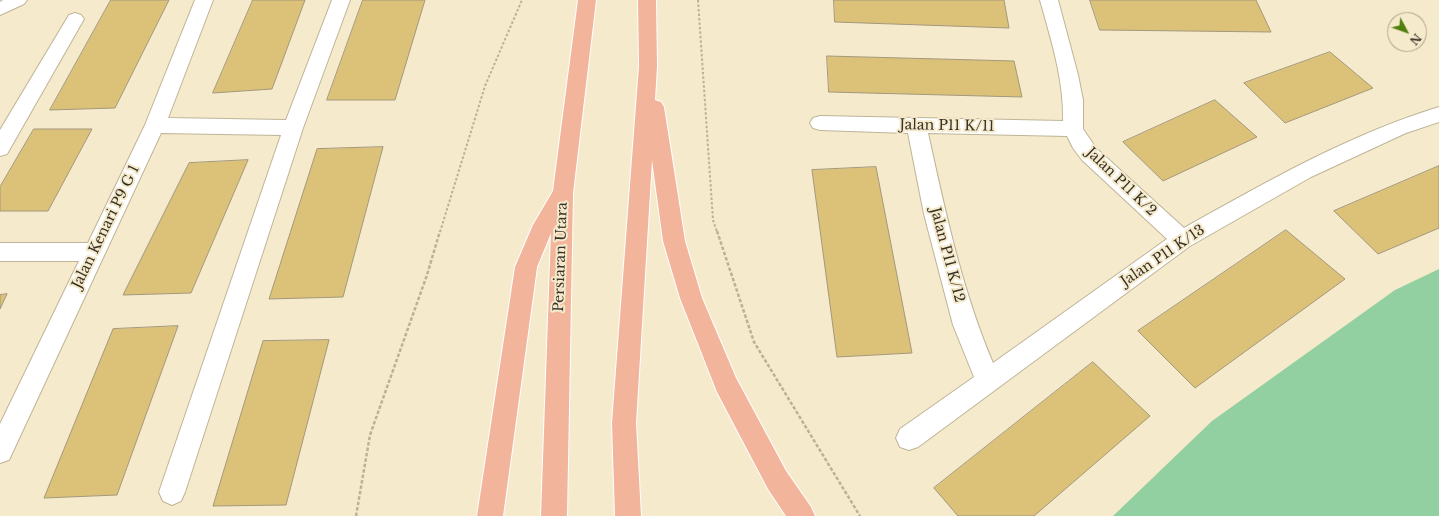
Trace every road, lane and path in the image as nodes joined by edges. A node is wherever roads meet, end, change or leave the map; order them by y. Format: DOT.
graph roads {
  1 [pos="18,0"];
  2 [pos="204,0"];
  3 [pos="341,0"];
  4 [pos="522,0"];
  5 [pos="586,0"];
  6 [pos="647,0"];
  7 [pos="698,0"];
  8 [pos="1049,0"];
  9 [pos="0,9"];
  10 [pos="75,19"];
  11 [pos="648,66"];
  12 [pos="1439,114"];
  13 [pos="820,123"];
  14 [pos="155,125"];
  15 [pos="917,126"];
  16 [pos="293,128"];
  17 [pos="1073,129"];
  18 [pos="0,148"];
  19 [pos="563,193"];
  20 [pos="1182,240"];
  21 [pos="0,252"];
  22 [pos="95,252"];
  23 [pos="988,381"];
  24 [pos="909,438"];
  25 [pos="0,451"];
  26 [pos="172,492"];
  27 [pos="356,516"];
  28 [pos="490,516"];
  29 [pos="554,516"];
  30 [pos="628,516"];
  31 [pos="802,516"];
  32 [pos="860,516"];
  1 -- 9 [label="street"];
  2 -- 14 [label="street, Jalan Kenari P9 G 1"];
  3 -- 16 [label="street"];
  4 -- 27 [label="path"];
  5 -- 19 [label="main road, Persiaran Utara"];
  6 -- 11 [label="main road"];
  7 -- 32 [label="path"];
  8 -- 17 [label="street"];
  10 -- 18 [label="street"];
  11 -- 30 [label="main road"];
  11 -- 31 [label="main road"];
  12 -- 20 [label="street, Jalan P11 K/13"];
  13 -- 15 [label="street, Jalan P11 K/11"];
  14 -- 16 [label="street"];
  14 -- 22 [label="street, Jalan Kenari P9 G 1"];
  15 -- 17 [label="street, Jalan P11 K/11"];
  15 -- 23 [label="street, Jalan P11 K/12"];
  16 -- 26 [label="street"];
  17 -- 20 [label="street, Jalan P11 K/2"];
  19 -- 28 [label="main road"];
  19 -- 29 [label="main road, Persiaran Utara"];
  20 -- 23 [label="street, Jalan P11 K/13"];
  21 -- 22 [label="street"];
  22 -- 25 [label="street, Jalan Kenari P9 G 1"];
  23 -- 24 [label="street, Jalan P11 K/13"];
}
